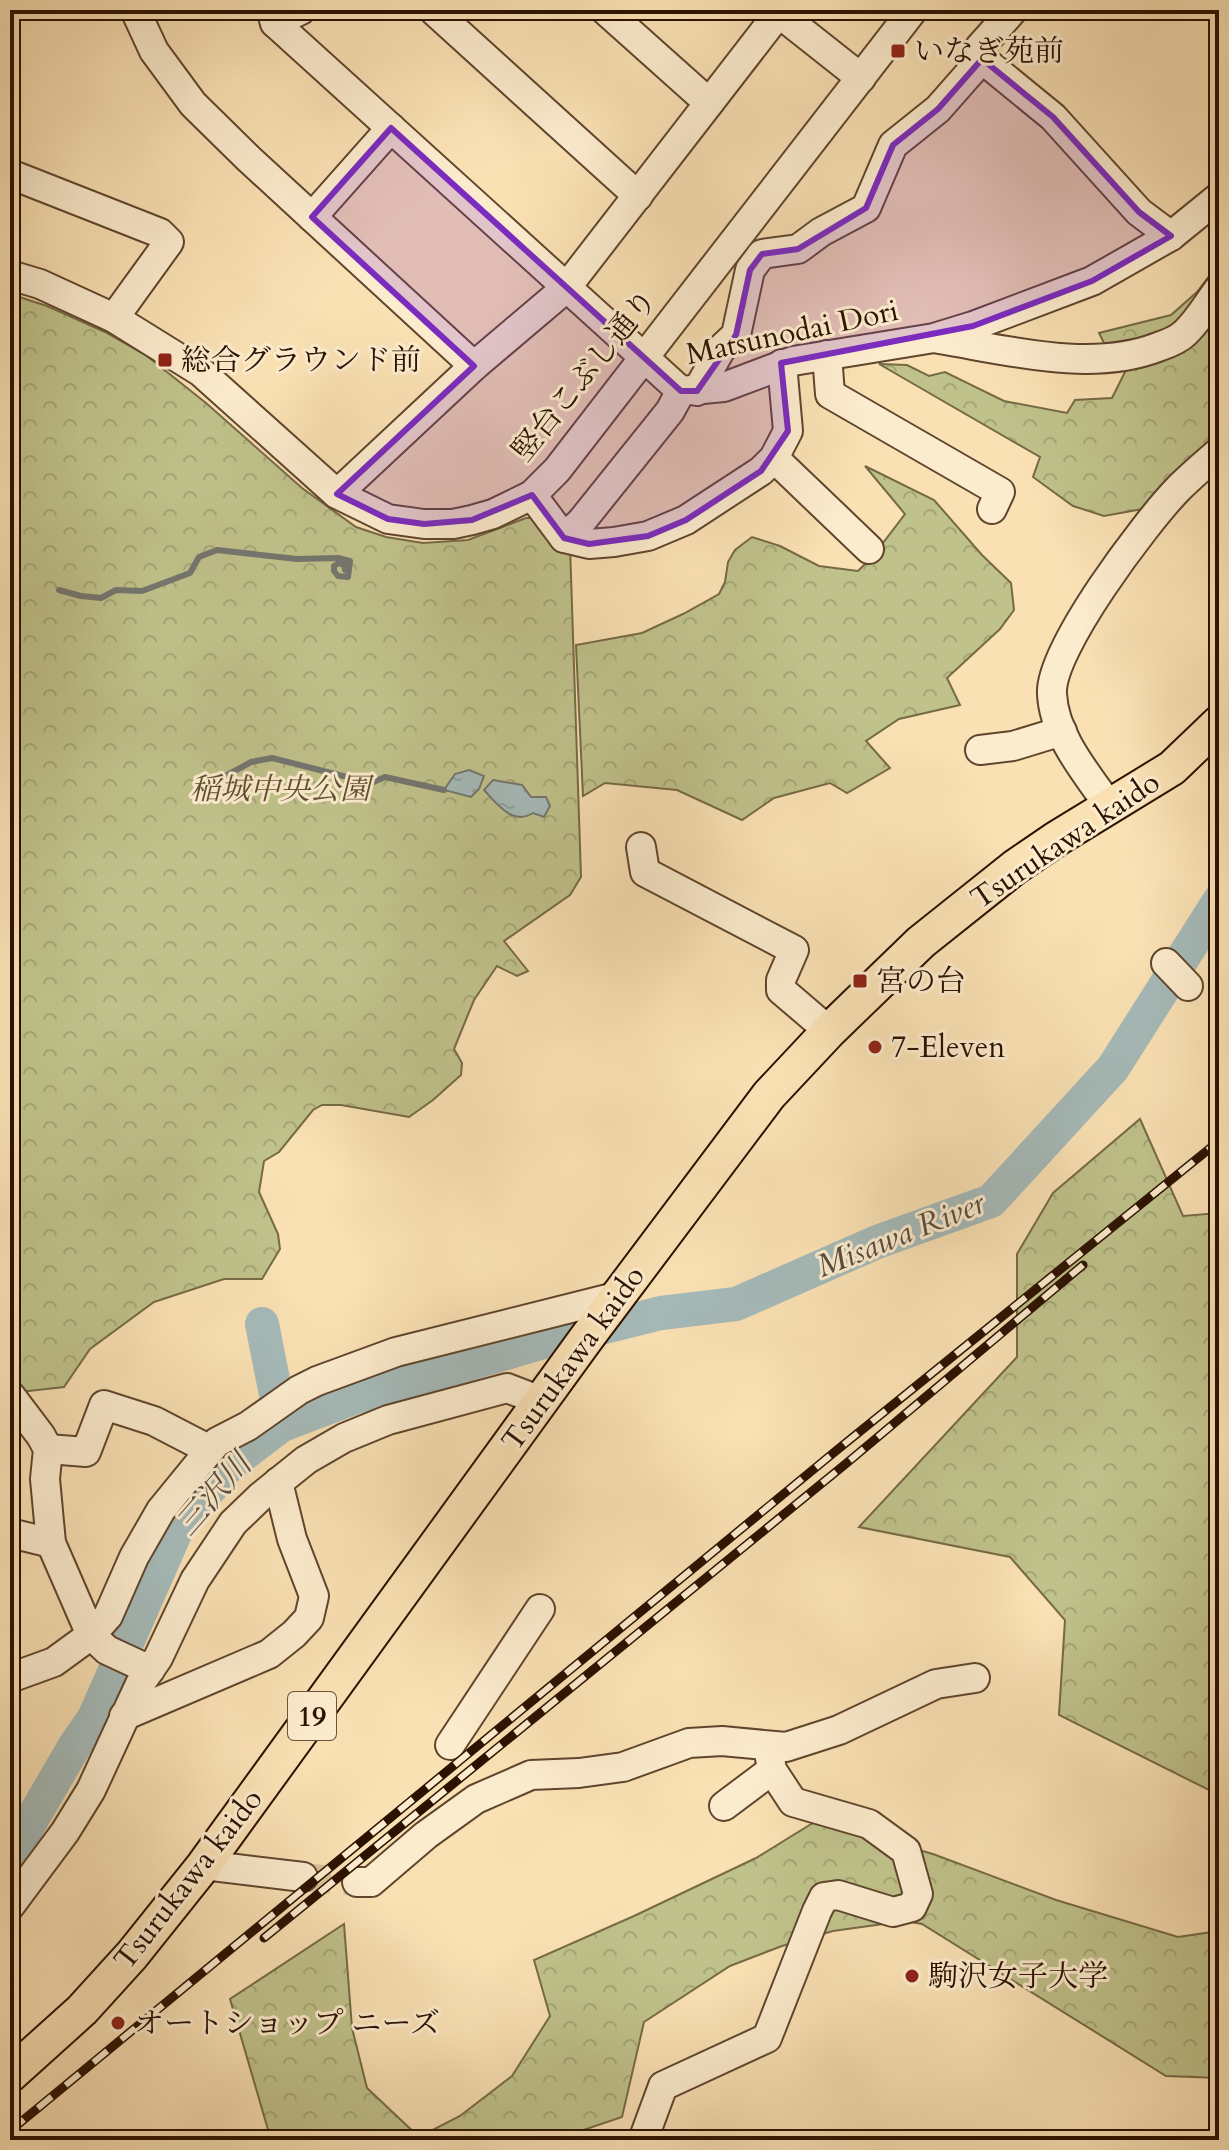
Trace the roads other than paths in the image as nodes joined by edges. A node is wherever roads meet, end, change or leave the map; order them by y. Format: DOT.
graph roads {
  1 [pos="135,10"];
  2 [pos="301,10"];
  3 [pos="433,10"];
  4 [pos="605,10"];
  5 [pos="913,10"];
  6 [pos="1013,10"];
  7 [pos="778,11"];
  8 [pos="273,16"];
  9 [pos="982,59"];
  10 [pos="861,78"];
  11 [pos="709,103"];
  12 [pos="391,128"];
  13 [pos="10,174"];
  14 [pos="638,196"];
  15 [pos="1219,197"];
  16 [pos="312,217"];
  17 [pos="1171,236"];
  18 [pos="10,275"];
  19 [pos="566,288"];
  20 [pos="1219,289"];
  21 [pos="114,318"];
  22 [pos="934,338"];
  23 [pos="827,355"];
  24 [pos="644,357"];
  25 [pos="782,364"];
  26 [pos="474,366"];
  27 [pos="689,391"];
  28 [pos="1219,452"];
  29 [pos="774,458"];
  30 [pos="337,494"];
  31 [pos="532,495"];
  32 [pos="992,509"];
  33 [pos="564,538"];
  34 [pos="869,549"];
  35 [pos="1219,723"];
  36 [pos="1062,731"];
  37 [pos="980,750"];
  38 [pos="1110,807"];
  39 [pos="641,847"];
  40 [pos="1166,963"];
  41 [pos="1188,986"];
  42 [pos="829,1031"];
  43 [pos="619,1296"];
  44 [pos="10,1395"];
  45 [pos="541,1401"];
  46 [pos="10,1436"];
  47 [pos="44,1442"];
  48 [pos="210,1450"];
  49 [pos="278,1482"];
  50 [pos="10,1533"];
  51 [pos="51,1543"];
  52 [pos="540,1609"];
  53 [pos="99,1642"];
  54 [pos="144,1667"];
  55 [pos="10,1678"];
  56 [pos="975,1678"];
  57 [pos="124,1716"];
  58 [pos="450,1745"];
  59 [pos="770,1758"];
  60 [pos="724,1806"];
  61 [pos="204,1865"];
  62 [pos="303,1877"];
  63 [pos="357,1882"];
  64 [pos="10,1906"];
  65 [pos="10,2075"];
  66 [pos="643,2140"];
  1 -- 16 [label="street"];
  2 -- 8 [label="street"];
  3 -- 14 [label="street"];
  4 -- 11 [label="street"];
  5 -- 10 [label="street, 竪台こぶし通り"];
  6 -- 9 [label="street"];
  7 -- 10 [label="street"];
  7 -- 11 [label="street"];
  8 -- 12 [label="street, Matsunodai Dori"];
  9 -- 17 [label="street"];
  9 -- 27 [label="street"];
  10 -- 24 [label="street, 竪台こぶし通り"];
  11 -- 14 [label="street"];
  12 -- 16 [label="street"];
  12 -- 19 [label="street, Matsunodai Dori"];
  13 -- 21 [label="street"];
  14 -- 19 [label="street"];
  15 -- 17 [label="street, Matsunodai Dori"];
  16 -- 26 [label="street"];
  17 -- 22 [label="street, Matsunodai Dori"];
  18 -- 21 [label="street, 竪台こぶし通り"];
  19 -- 24 [label="street, Matsunodai Dori"];
  19 -- 26 [label="street"];
  20 -- 22 [label="street"];
  21 -- 30 [label="street, 竪台こぶし通り"];
  22 -- 23 [label="street, Matsunodai Dori"];
  23 -- 25 [label="street, Matsunodai Dori"];
  23 -- 32 [label="street"];
  24 -- 27 [label="street, Matsunodai Dori"];
  24 -- 31 [label="street, 竪台こぶし通り"];
  25 -- 27 [label="street, Matsunodai Dori"];
  25 -- 29 [label="street"];
  26 -- 30 [label="street"];
  27 -- 33 [label="street"];
  28 -- 36 [label="street"];
  29 -- 33 [label="street"];
  29 -- 34 [label="street"];
  30 -- 31 [label="street, 竪台こぶし通り"];
  31 -- 33 [label="street"];
  35 -- 38 [label="main road, Tsurukawa kaido / 19"];
  36 -- 37 [label="street"];
  36 -- 38 [label="street"];
  38 -- 42 [label="main road, Tsurukawa kaido / 19"];
  39 -- 42 [label="street"];
  40 -- 41 [label="street"];
  42 -- 43 [label="main road, Tsurukawa kaido / 19"];
  43 -- 45 [label="main road, Tsurukawa kaido / 19"];
  43 -- 48 [label="street"];
  44 -- 47 [label="street"];
  45 -- 49 [label="street"];
  45 -- 61 [label="main road, Tsurukawa kaido / 19"];
  46 -- 47 [label="street"];
  47 -- 48 [label="street"];
  47 -- 51 [label="street"];
  48 -- 53 [label="street"];
  49 -- 54 [label="street"];
  49 -- 57 [label="street"];
  50 -- 51 [label="street"];
  51 -- 53 [label="street"];
  52 -- 58 [label="street"];
  53 -- 54 [label="street"];
  53 -- 55 [label="street"];
  54 -- 57 [label="street"];
  56 -- 59 [label="street"];
  57 -- 64 [label="street"];
  59 -- 60 [label="street"];
  59 -- 63 [label="street"];
  59 -- 66 [label="street"];
  61 -- 62 [label="street"];
  61 -- 65 [label="main road, Tsurukawa kaido / 19"];
}
